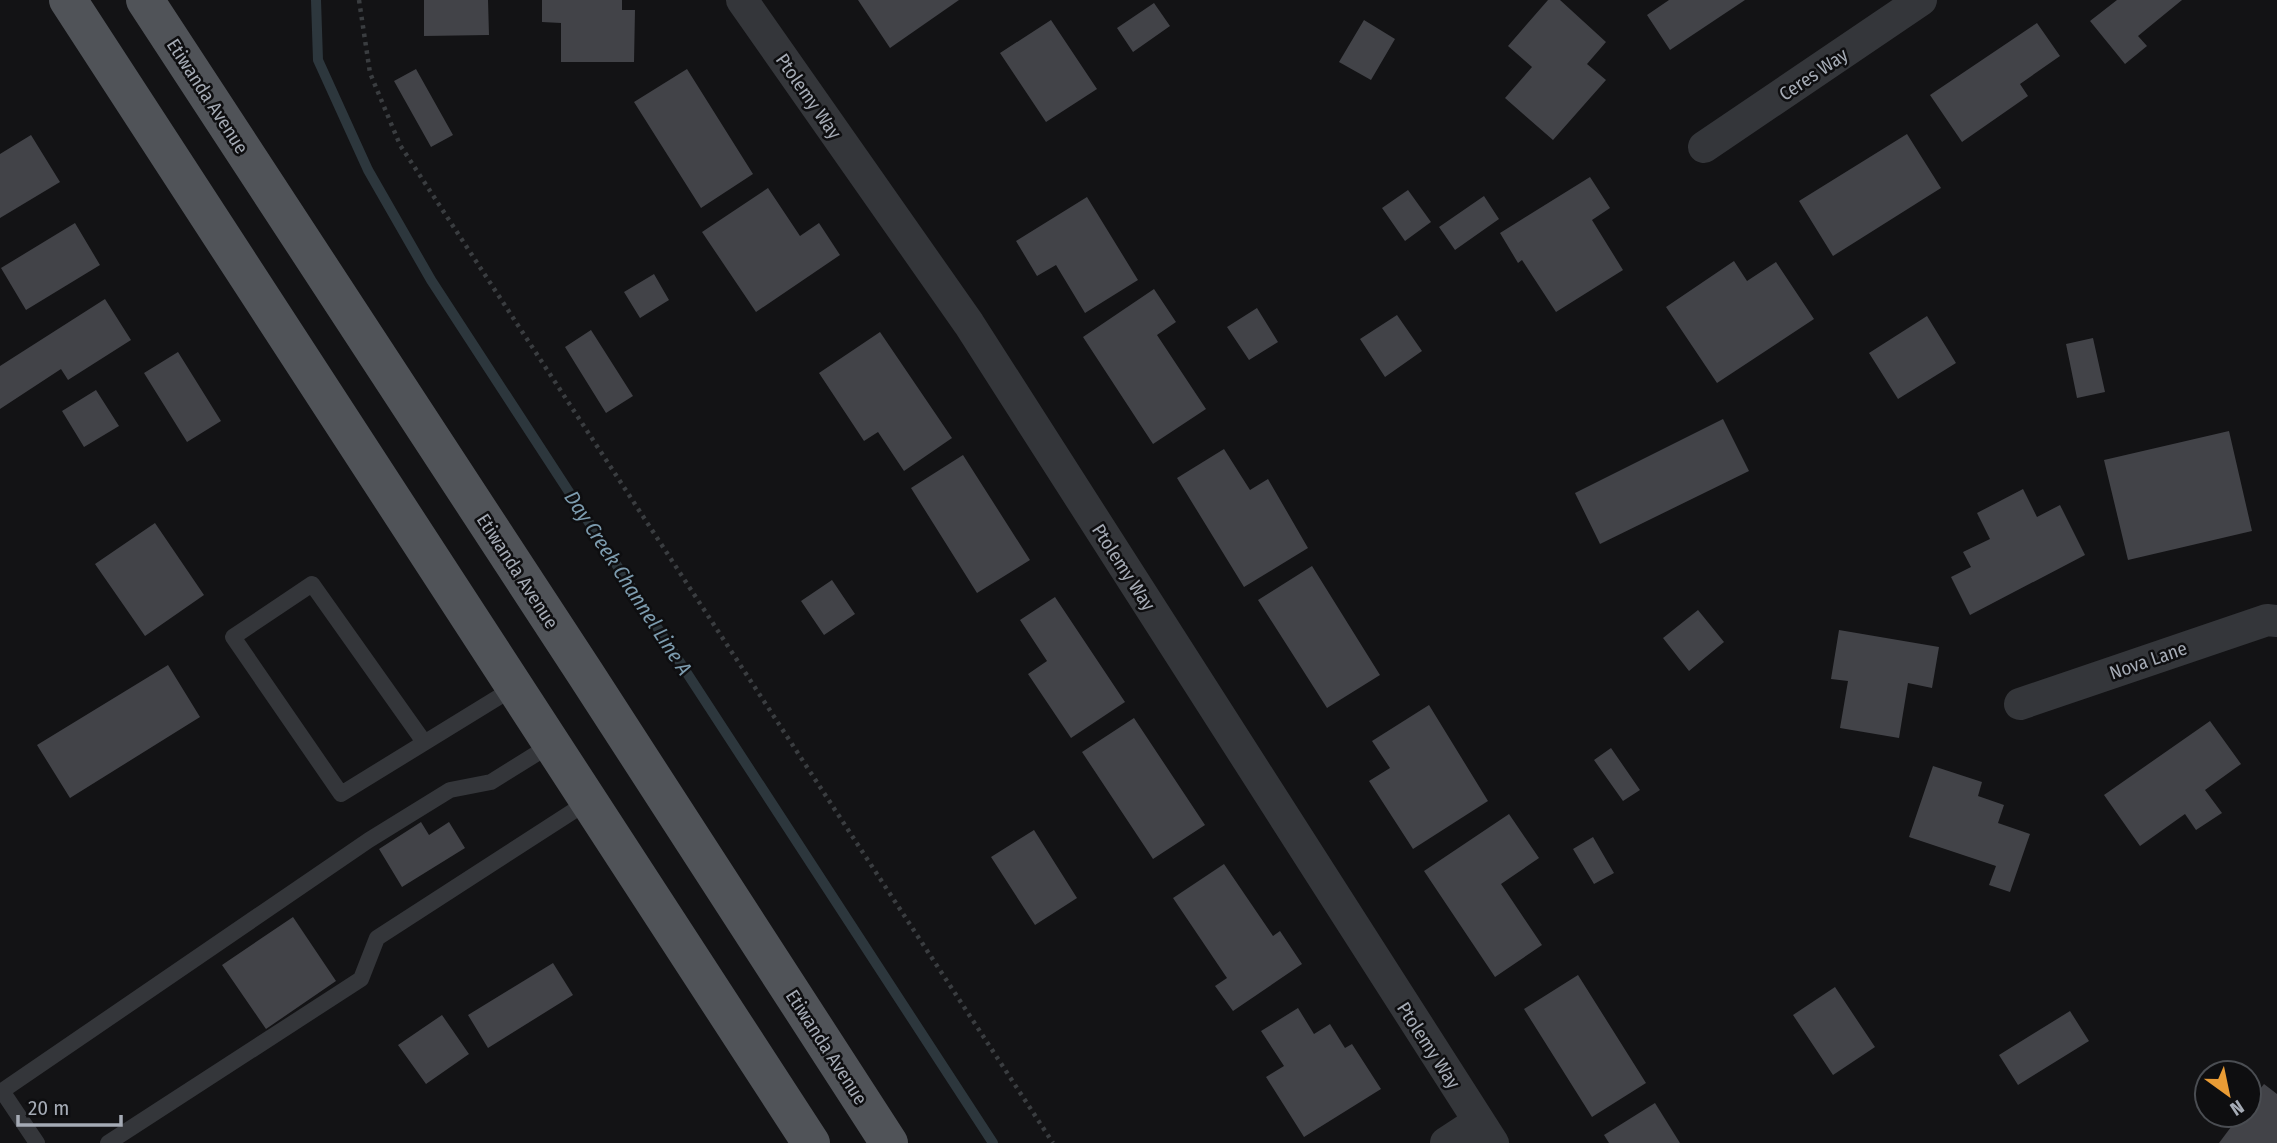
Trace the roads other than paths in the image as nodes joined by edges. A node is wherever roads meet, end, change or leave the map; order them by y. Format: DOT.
graph roads {
  1 [pos="68,0"];
  2 [pos="145,0"];
  3 [pos="742,0"];
  4 [pos="1922,0"];
  5 [pos="1704,147"];
  6 [pos="2277,621"];
  7 [pos="515,687"];
  8 [pos="2020,704"];
  9 [pos="424,743"];
  10 [pos="552,744"];
  11 [pos="589,801"];
  12 [pos="1485,1133"];
  13 [pos="37,1143"];
  14 [pos="108,1143"];
  15 [pos="811,1143"];
  16 [pos="889,1143"];
  17 [pos="1446,1143"];
  1 -- 7 [label="main road"];
  2 -- 16 [label="main road, Etiwanda Avenue"];
  3 -- 12 [label="street, Ptolemy Way"];
  4 -- 5 [label="street, Ceres Way"];
  6 -- 8 [label="street, Nova Lane"];
  7 -- 9 [label="lane"];
  7 -- 10 [label="main road"];
  9 -- 9 [label="lane"];
  10 -- 11 [label="main road"];
  10 -- 13 [label="lane"];
  11 -- 14 [label="lane"];
  11 -- 15 [label="main road"];
  12 -- 17 [label="street"];
}
